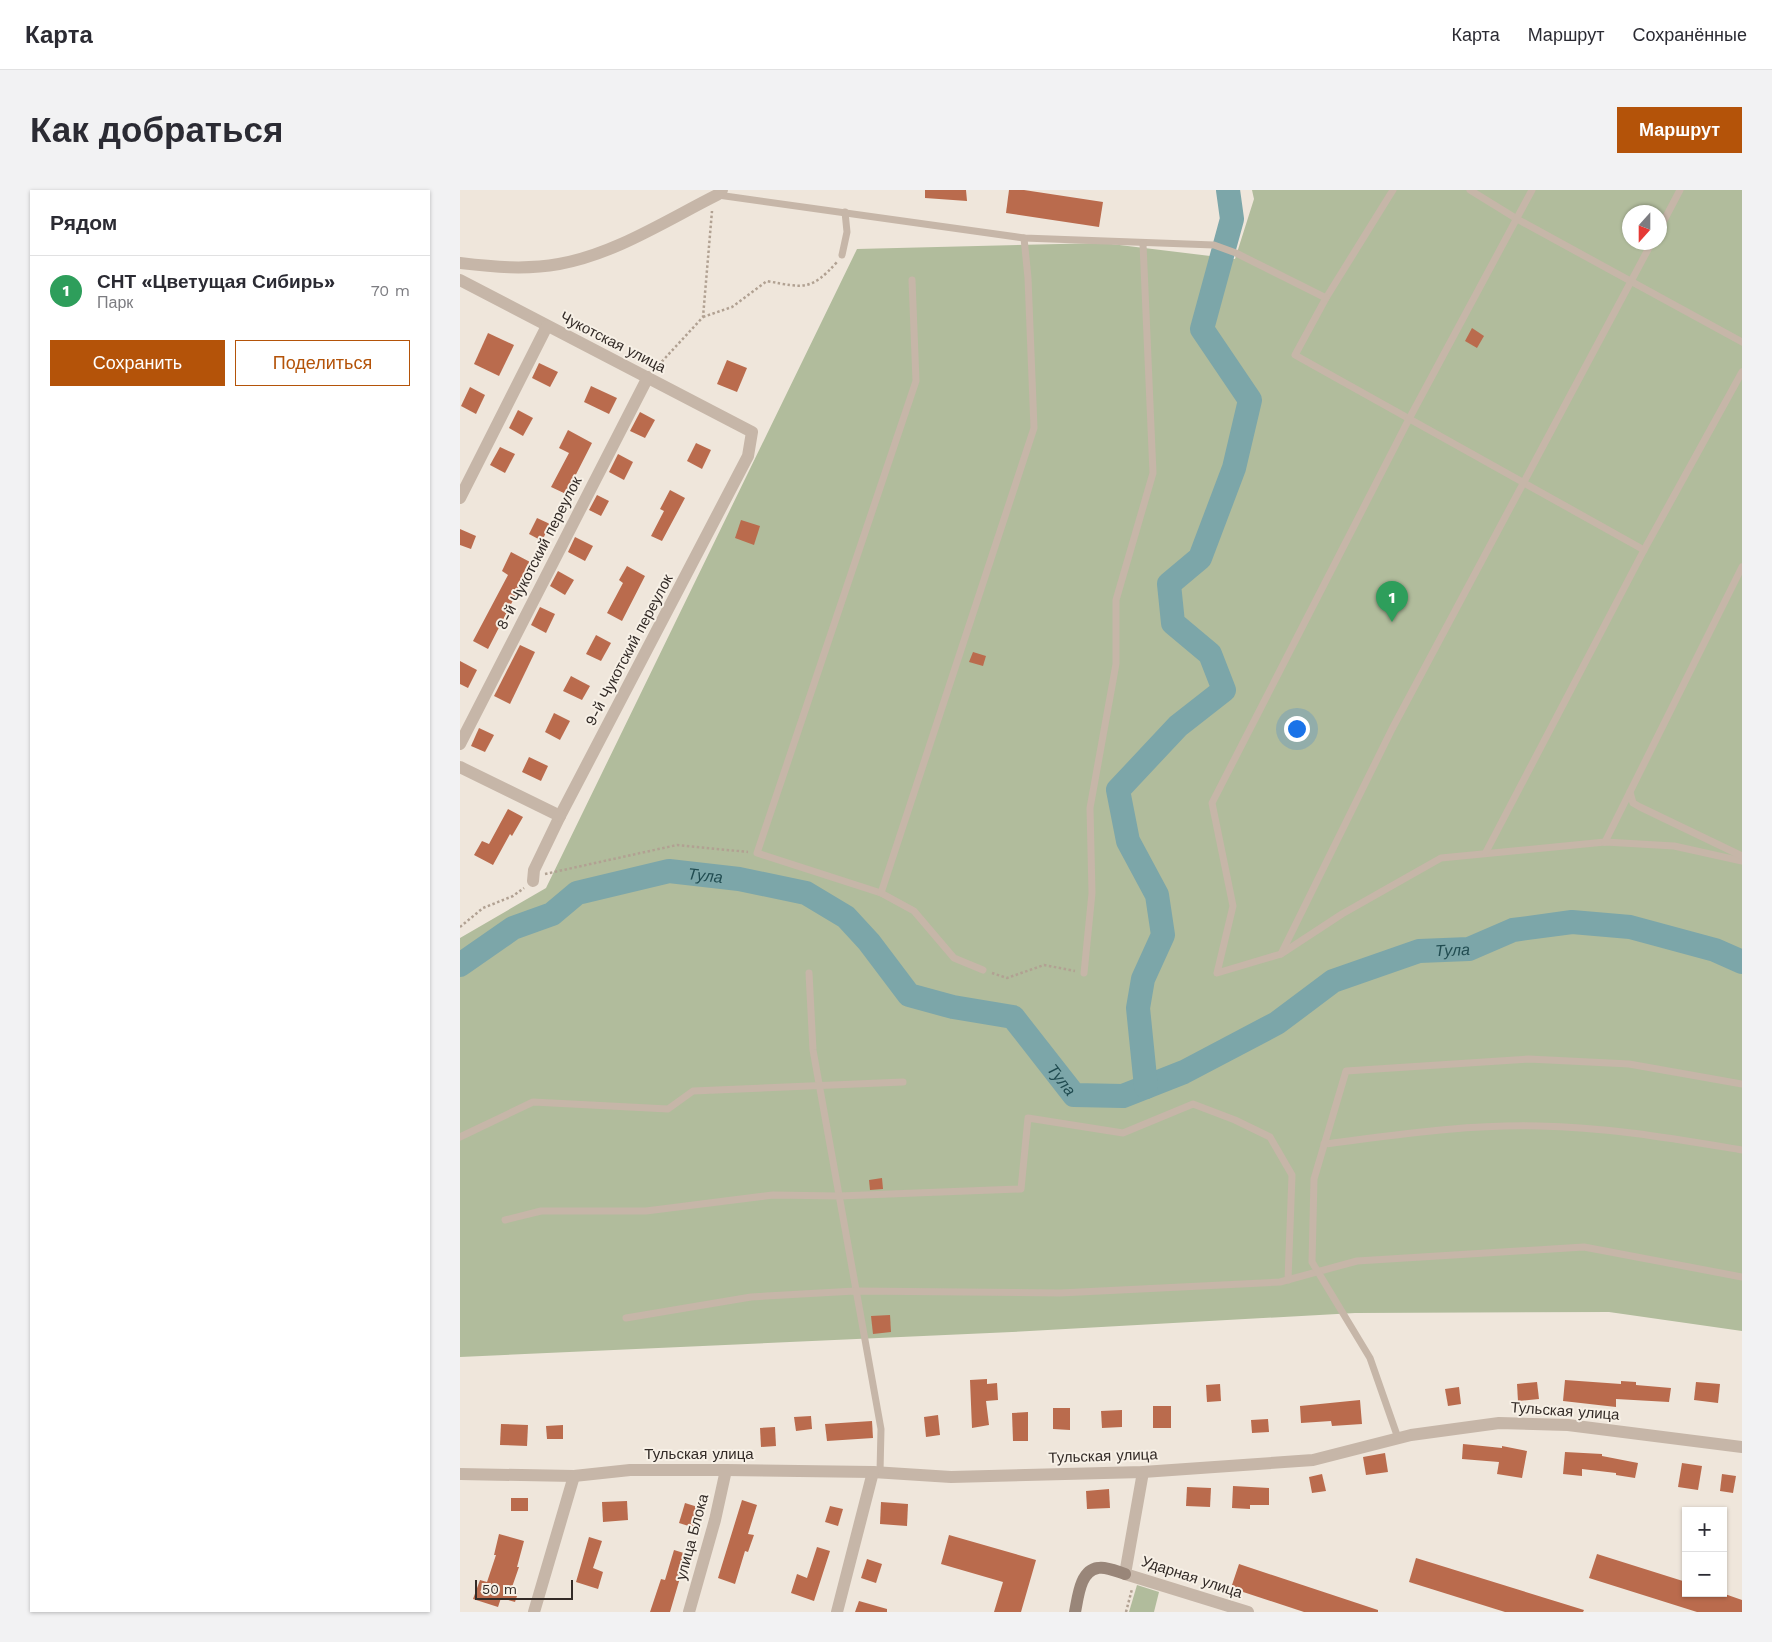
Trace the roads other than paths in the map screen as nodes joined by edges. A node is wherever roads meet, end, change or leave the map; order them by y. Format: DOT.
graph roads {
  1 [pos="1393,190"];
  2 [pos="1470,190"];
  3 [pos="1532,190"];
  4 [pos="1680,190"];
  5 [pos="717,194"];
  6 [pos="845,212"];
  7 [pos="1667,215"];
  8 [pos="1517,219"];
  9 [pos="1024,238"];
  10 [pos="1144,244"];
  11 [pos="1648,250"];
  12 [pos="842,255"];
  13 [pos="460,264"];
  14 [pos="460,280"];
  15 [pos="912,280"];
  16 [pos="1631,280"];
  17 [pos="1326,298"];
  18 [pos="548,326"];
  19 [pos="1742,342"];
  20 [pos="1742,372"];
  21 [pos="648,377"];
  22 [pos="1409,418"];
  23 [pos="752,432"];
  24 [pos="1523,480"];
  25 [pos="460,498"];
  26 [pos="1644,550"];
  27 [pos="1742,567"];
  28 [pos="460,744"];
  29 [pos="460,768"];
  30 [pos="1630,792"];
  31 [pos="560,816"];
  32 [pos="1605,842"];
  33 [pos="1486,852"];
  34 [pos="1742,856"];
  35 [pos="1742,861"];
  36 [pos="532,882"];
  37 [pos="881,893"];
  38 [pos="1281,954"];
  39 [pos="983,970"];
  40 [pos="809,973"];
  41 [pos="1084,973"];
  42 [pos="903,1082"];
  43 [pos="1742,1084"];
  44 [pos="820,1085"];
  45 [pos="460,1137"];
  46 [pos="1324,1144"];
  47 [pos="1742,1150"];
  48 [pos="838,1196"];
  49 [pos="505,1220"];
  50 [pos="1318,1272"];
  51 [pos="1742,1277"];
  52 [pos="1288,1280"];
  53 [pos="855,1291"];
  54 [pos="626,1318"];
  55 [pos="1398,1438"];
  56 [pos="1742,1447"];
  57 [pos="726,1470"];
  58 [pos="876,1472"];
  59 [pos="1143,1472"];
  60 [pos="460,1474"];
  61 [pos="574,1476"];
  62 [pos="1131,1575"];
  63 [pos="534,1612"];
  64 [pos="689,1612"];
  65 [pos="836,1612"];
  66 [pos="1075,1612"];
  67 [pos="1248,1612"];
  1 -- 17 [label="lane"];
  2 -- 8 [label="lane"];
  3 -- 8 [label="lane"];
  4 -- 7 [label="lane"];
  5 -- 6 [label="lane"];
  5 -- 13 [label="street"];
  6 -- 9 [label="lane"];
  6 -- 12 [label="lane"];
  8 -- 16 [label="lane"];
  8 -- 22 [label="lane"];
  9 -- 10 [label="lane"];
  9 -- 37 [label="lane"];
  10 -- 17 [label="lane"];
  10 -- 41 [label="lane"];
  11 -- 16 [label="lane"];
  14 -- 18 [label="street, Чукотская улица"];
  15 -- 37 [label="lane"];
  16 -- 19 [label="lane"];
  16 -- 24 [label="lane"];
  17 -- 22 [label="lane"];
  18 -- 21 [label="street, Чукотская улица"];
  18 -- 25 [label="street"];
  20 -- 26 [label="lane"];
  21 -- 23 [label="street, Чукотская улица"];
  21 -- 28 [label="street, 8-й Чукотский переулок"];
  22 -- 24 [label="lane"];
  22 -- 38 [label="lane"];
  23 -- 31 [label="street, 9-й Чукотский переулок"];
  24 -- 26 [label="lane"];
  24 -- 38 [label="lane"];
  26 -- 33 [label="lane"];
  27 -- 30 [label="lane"];
  29 -- 31 [label="street"];
  30 -- 32 [label="lane"];
  30 -- 34 [label="lane"];
  31 -- 36 [label="street, 9-й Чукотский переулок"];
  32 -- 33 [label="lane"];
  32 -- 35 [label="lane"];
  33 -- 38 [label="lane"];
  37 -- 39 [label="lane"];
  40 -- 44 [label="lane"];
  42 -- 44 [label="lane"];
  43 -- 46 [label="lane"];
  44 -- 45 [label="lane"];
  44 -- 48 [label="lane"];
  46 -- 47 [label="lane"];
  46 -- 50 [label="lane"];
  48 -- 49 [label="lane"];
  48 -- 52 [label="lane"];
  48 -- 53 [label="lane"];
  50 -- 51 [label="lane"];
  50 -- 52 [label="lane"];
  50 -- 55 [label="lane"];
  52 -- 53 [label="lane"];
  53 -- 54 [label="lane"];
  53 -- 58 [label="lane"];
  55 -- 56 [label="street, Тульская улица"];
  55 -- 59 [label="street, Тульская улица"];
  57 -- 58 [label="street, Тульская улица"];
  57 -- 61 [label="street, Тульская улица"];
  57 -- 64 [label="street, улица Блока"];
  58 -- 59 [label="street, Тульская улица"];
  58 -- 65 [label="street"];
  59 -- 62 [label="street"];
  60 -- 61 [label="street, Тульская улица"];
  61 -- 63 [label="street"];
  62 -- 66 [label="street"];
  62 -- 67 [label="street, Ударная улица"];
}
